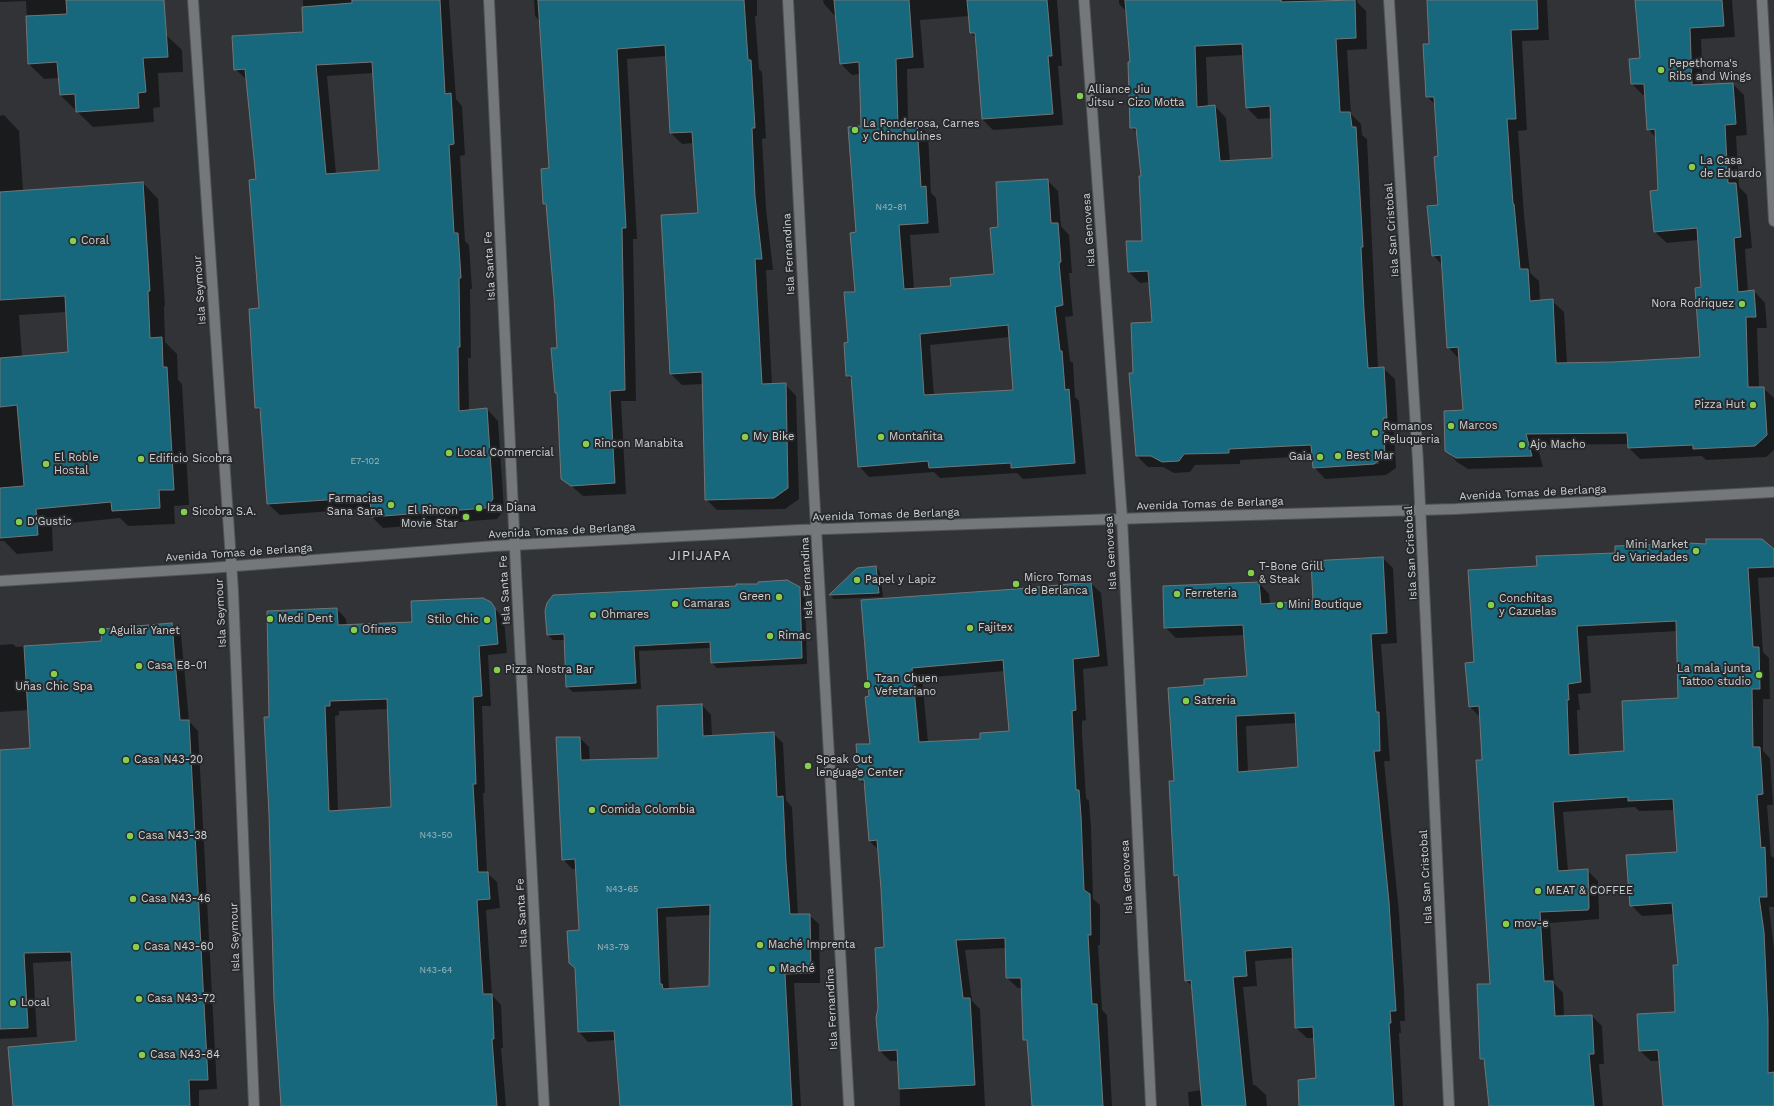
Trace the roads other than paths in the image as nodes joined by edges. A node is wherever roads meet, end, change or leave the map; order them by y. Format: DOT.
graph roads {
  1 [pos="193,0"];
  2 [pos="488,0"];
  3 [pos="788,0"];
  4 [pos="1084,0"];
  5 [pos="1389,0"];
  6 [pos="1762,0"];
  7 [pos="1774,221"];
  8 [pos="1774,492"];
  9 [pos="1420,509"];
  10 [pos="1122,518"];
  11 [pos="816,530"];
  12 [pos="514,546"];
  13 [pos="231,566"];
  14 [pos="0,581"];
  15 [pos="254,1106"];
  16 [pos="544,1106"];
  17 [pos="849,1106"];
  18 [pos="1151,1106"];
  19 [pos="1449,1106"];
  1 -- 13 [label="street, Isla Seymour"];
  2 -- 12 [label="street, Isla Santa Fe"];
  3 -- 11 [label="street, Isla Fernandina"];
  4 -- 10 [label="street, Isla Genovesa"];
  5 -- 9 [label="street, Isla San Cristobal"];
  6 -- 7 [label="street"];
  8 -- 9 [label="street, Avenida Tomas de Berlanga"];
  9 -- 10 [label="street, Avenida Tomas de Berlanga"];
  9 -- 19 [label="street, Isla San Cristobal"];
  10 -- 11 [label="street, Avenida Tomas de Berlanga"];
  10 -- 18 [label="street, Isla Genovesa"];
  11 -- 12 [label="street, Avenida Tomas de Berlanga"];
  11 -- 17 [label="street, Isla Fernandina"];
  12 -- 13 [label="street, Avenida Tomas de Berlanga"];
  12 -- 16 [label="street, Isla Santa Fe"];
  13 -- 14 [label="street, Avenida Tomas de Berlanga"];
  13 -- 15 [label="street, Isla Seymour"];
}
